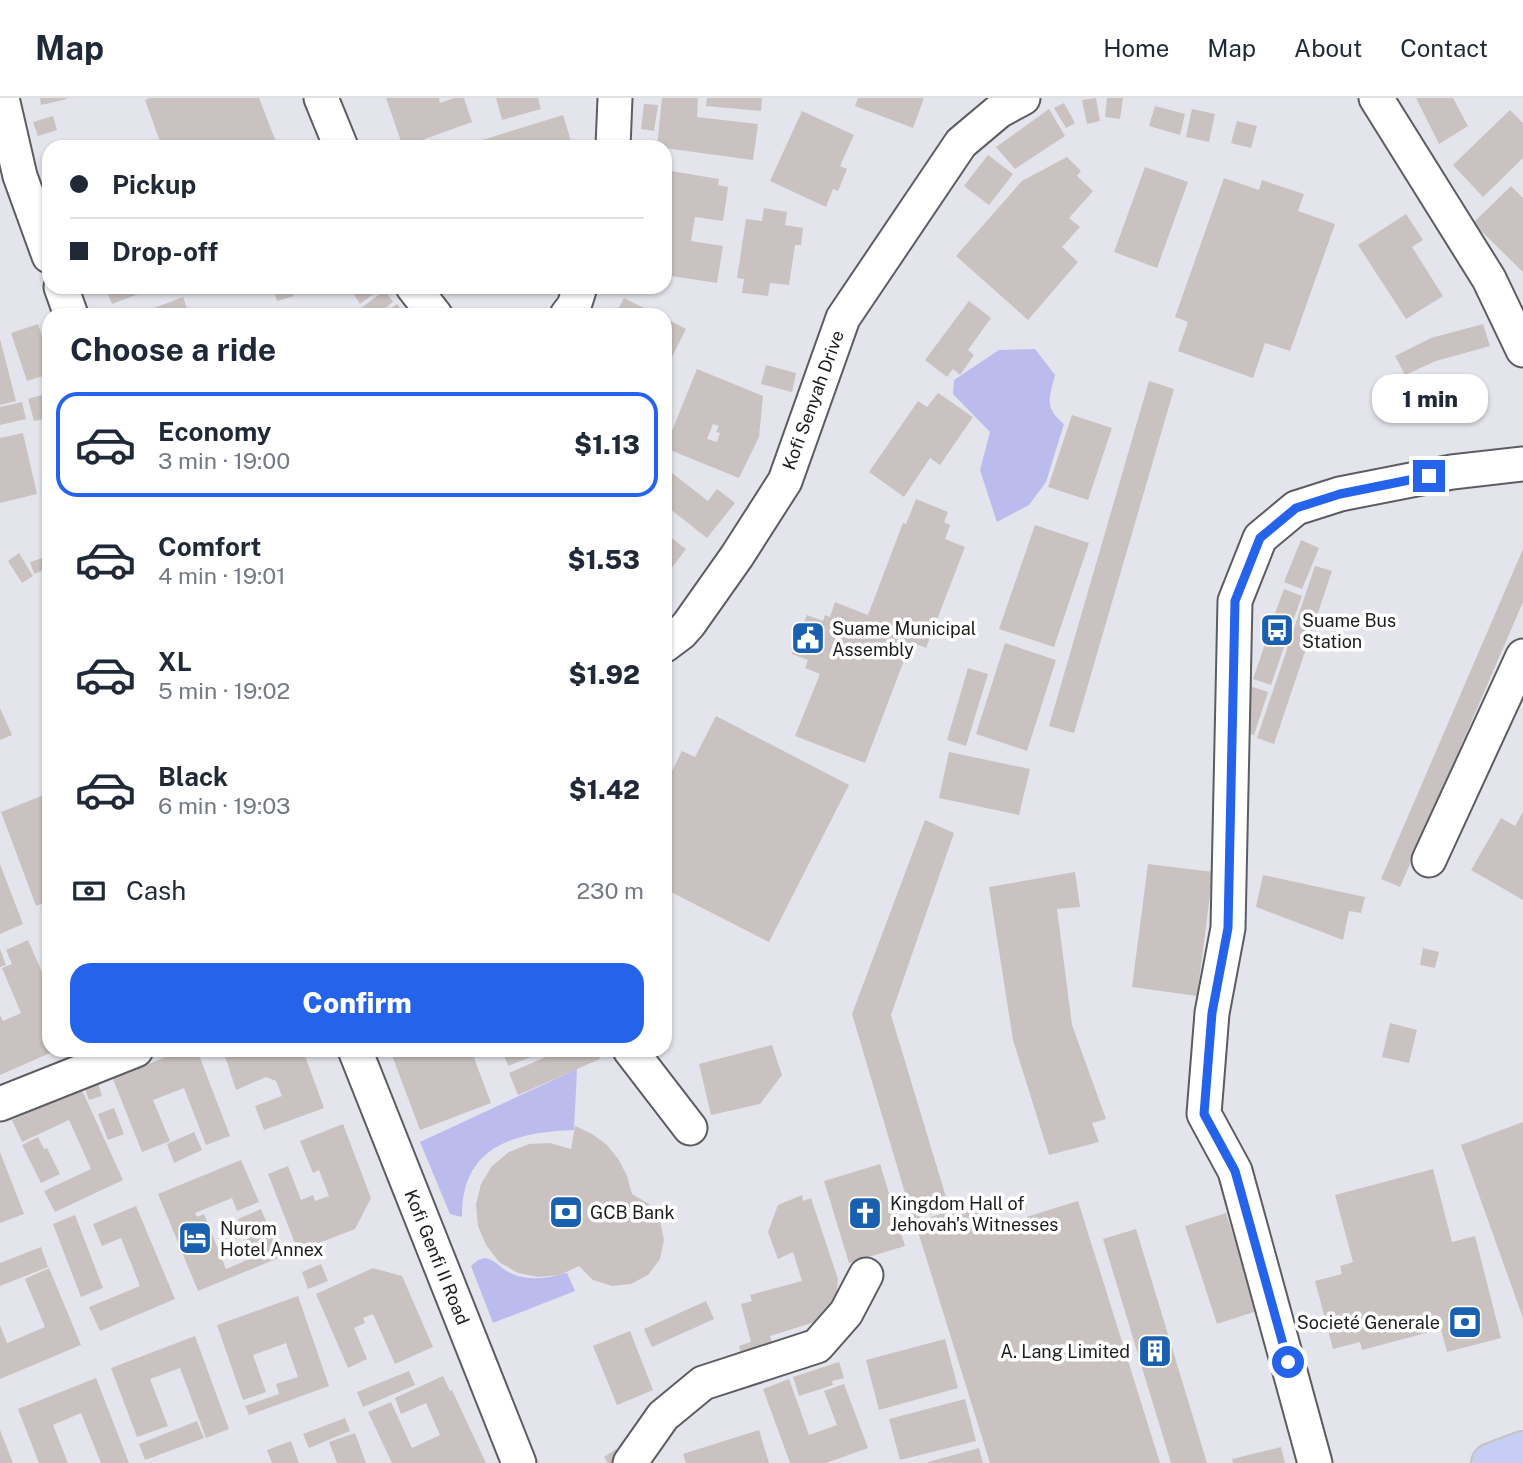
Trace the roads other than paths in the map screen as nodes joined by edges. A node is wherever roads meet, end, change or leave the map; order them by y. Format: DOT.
graph roads {
  1 [pos="2,98"];
  2 [pos="321,98"];
  3 [pos="615,98"];
  4 [pos="1023,98"];
  5 [pos="1376,98"];
  6 [pos="338,140"];
  7 [pos="613,140"];
  8 [pos="10,177"];
  9 [pos="42,242"];
  10 [pos="418,294"];
  11 [pos="430,308"];
  12 [pos="1523,350"];
  13 [pos="1523,464"];
  14 [pos="672,640"];
  15 [pos="1523,656"];
  16 [pos="1429,860"];
  17 [pos="118,1057"];
  18 [pos="358,1057"];
  19 [pos="635,1057"];
  20 [pos="0,1104"];
  21 [pos="690,1128"];
  22 [pos="866,1275"];
  23 [pos="1523,1451"];
  24 [pos="519,1463"];
  25 [pos="630,1463"];
  26 [pos="1315,1463"];
  27 [pos="1491,1463"];
  1 -- 8 [label="street"];
  2 -- 6 [label="street"];
  3 -- 7 [label="street"];
  4 -- 14 [label="street, Kofi Senyah Drive"];
  5 -- 12 [label="street"];
  8 -- 9 [label="street"];
  10 -- 11 [label="street"];
  13 -- 26 [label="street"];
  15 -- 16 [label="street"];
  17 -- 20 [label="street"];
  18 -- 24 [label="street, Kofi Genfi II Road"];
  19 -- 21 [label="street"];
  22 -- 25 [label="street"];
  23 -- 27 [label="highway"];
}
